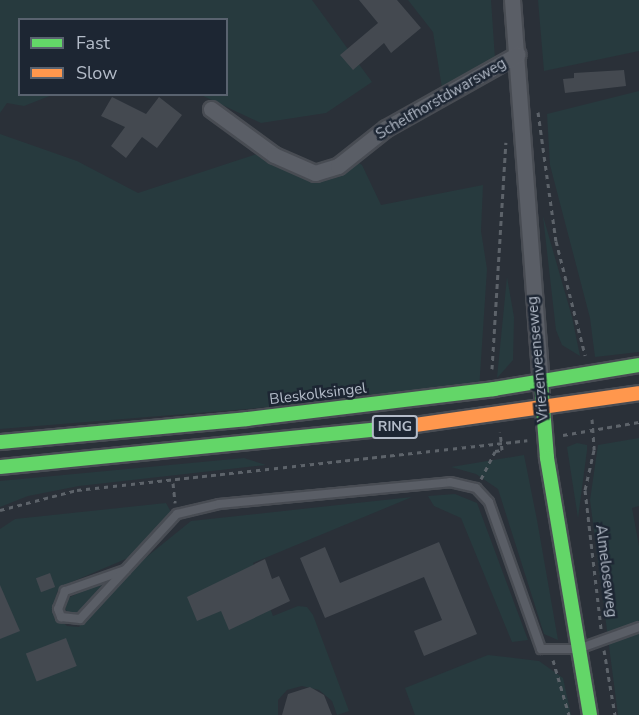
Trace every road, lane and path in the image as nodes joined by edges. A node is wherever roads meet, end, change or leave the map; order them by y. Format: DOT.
graph roads {
  1 [pos="512,0"];
  2 [pos="518,54"];
  3 [pos="211,109"];
  4 [pos="537,109"];
  5 [pos="506,136"];
  6 [pos="585,350"];
  7 [pos="639,365"];
  8 [pos="541,383"];
  9 [pos="494,389"];
  10 [pos="639,393"];
  11 [pos="543,409"];
  12 [pos="497,415"];
  13 [pos="639,422"];
  14 [pos="0,442"];
  15 [pos="501,444"];
  16 [pos="0,467"];
  17 [pos="173,482"];
  18 [pos="476,488"];
  19 [pos="0,510"];
  20 [pos="177,514"];
  21 [pos="125,570"];
  22 [pos="639,627"];
  23 [pos="602,640"];
  24 [pos="578,649"];
  25 [pos="551,652"];
  26 [pos="569,715"];
  27 [pos="590,715"];
  28 [pos="615,715"];
  1 -- 2 [label="street, Vriezenveenseweg"];
  2 -- 3 [label="street, Schelfhorstdwarsweg"];
  2 -- 8 [label="street, Vriezenveenseweg"];
  4 -- 6 [label="path"];
  5 -- 9 [label="path"];
  7 -- 8 [label="main road, Bleskolksingel / RING"];
  8 -- 9 [label="main road, Bleskolksingel / RING"];
  8 -- 11 [label="main road, Vriezenveenseweg"];
  9 -- 14 [label="main road, Bleskolksingel / RING"];
  10 -- 11 [label="main road, RING"];
  11 -- 12 [label="main road, RING"];
  11 -- 24 [label="main road, Vriezenveenseweg"];
  12 -- 15 [label="path"];
  12 -- 16 [label="main road, RING"];
  13 -- 23 [label="path, Almeloseweg"];
  15 -- 17 [label="path"];
  15 -- 18 [label="path"];
  17 -- 19 [label="path"];
  17 -- 20 [label="path"];
  18 -- 20 [label="lane"];
  18 -- 25 [label="lane"];
  20 -- 21 [label="lane"];
  21 -- 21 [label="lane"];
  22 -- 23 [label="lane"];
  23 -- 24 [label="lane"];
  23 -- 28 [label="path, Almeloseweg"];
  24 -- 25 [label="lane"];
  24 -- 27 [label="main road, Vriezenveenseweg"];
  25 -- 26 [label="path"];
}
